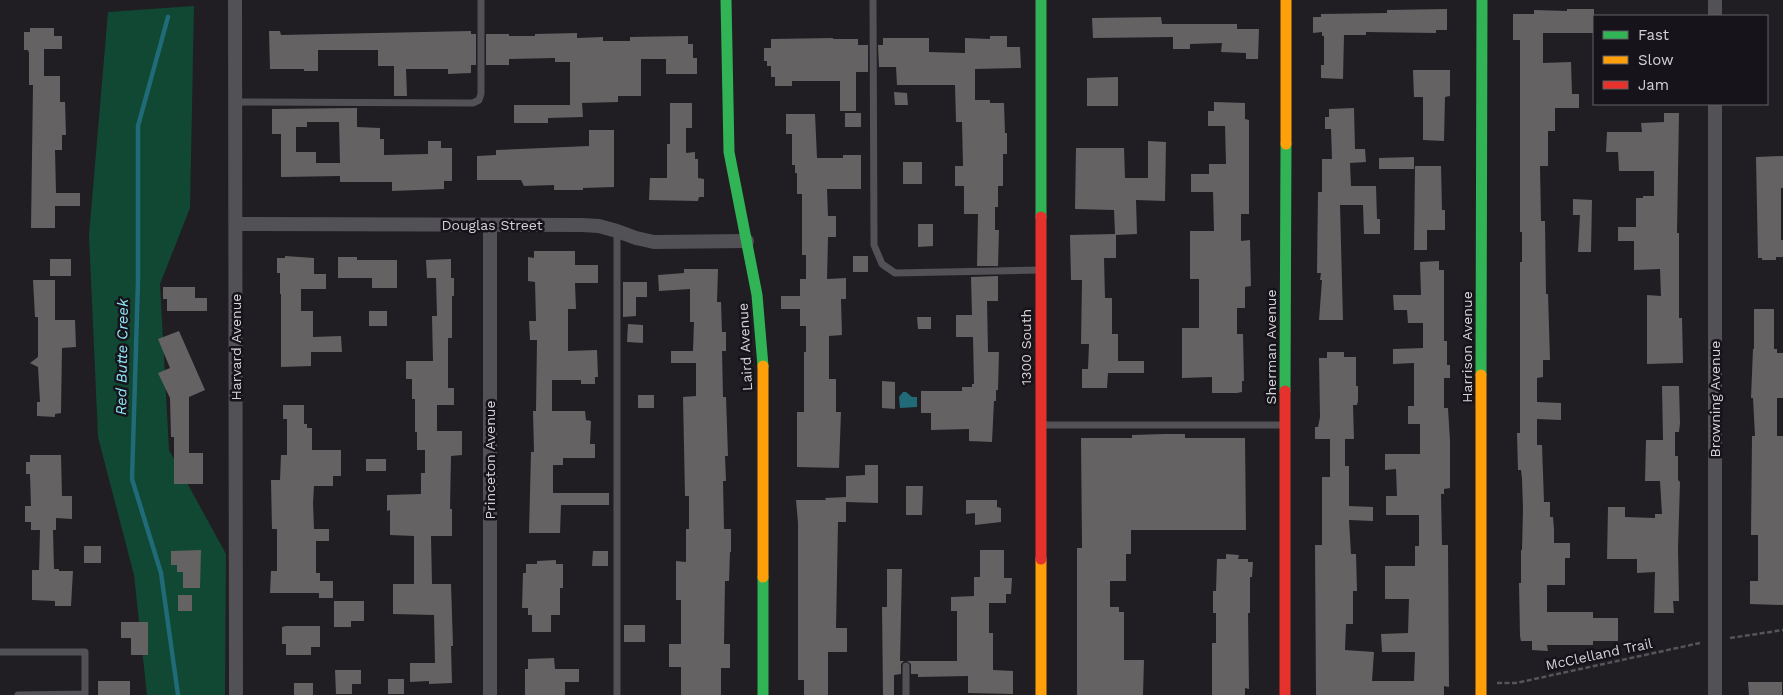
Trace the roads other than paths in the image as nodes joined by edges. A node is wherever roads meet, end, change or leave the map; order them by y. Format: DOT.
graph roads {
  1 [pos="235,0"];
  2 [pos="481,0"];
  3 [pos="726,0"];
  4 [pos="873,0"];
  5 [pos="1041,0"];
  6 [pos="1286,0"];
  7 [pos="1482,0"];
  8 [pos="1715,0"];
  9 [pos="1715,15"];
  10 [pos="235,102"];
  11 [pos="1715,105"];
  12 [pos="236,224"];
  13 [pos="490,225"];
  14 [pos="617,231"];
  15 [pos="747,241"];
  16 [pos="1041,270"];
  17 [pos="1041,425"];
  18 [pos="1286,425"];
  19 [pos="0,652"];
  20 [pos="906,666"];
  21 [pos="18,695"];
  22 [pos="236,695"];
  23 [pos="490,695"];
  24 [pos="617,695"];
  25 [pos="763,695"];
  26 [pos="906,695"];
  27 [pos="1041,695"];
  28 [pos="1285,695"];
  29 [pos="1481,695"];
  30 [pos="1715,695"];
  1 -- 10 [label="street, Harvard Avenue"];
  2 -- 10 [label="lane"];
  3 -- 15 [label="street, Laird Avenue"];
  4 -- 16 [label="lane"];
  5 -- 16 [label="street, 1300 South"];
  6 -- 18 [label="street, Sherman Avenue"];
  7 -- 29 [label="street, Harrison Avenue"];
  8 -- 9 [label="street"];
  10 -- 12 [label="street, Harvard Avenue"];
  11 -- 30 [label="street, Browning Avenue"];
  12 -- 13 [label="street, Douglas Street"];
  12 -- 22 [label="street, Harvard Avenue"];
  13 -- 14 [label="street, Douglas Street"];
  13 -- 23 [label="street, Princeton Avenue"];
  14 -- 15 [label="street, Douglas Street"];
  14 -- 24 [label="lane"];
  15 -- 25 [label="street, Laird Avenue"];
  16 -- 17 [label="street, 1300 South"];
  17 -- 18 [label="lane"];
  17 -- 27 [label="street, 1300 South"];
  18 -- 28 [label="street, Sherman Avenue"];
  19 -- 21 [label="lane"];
  20 -- 26 [label="lane"];
}
